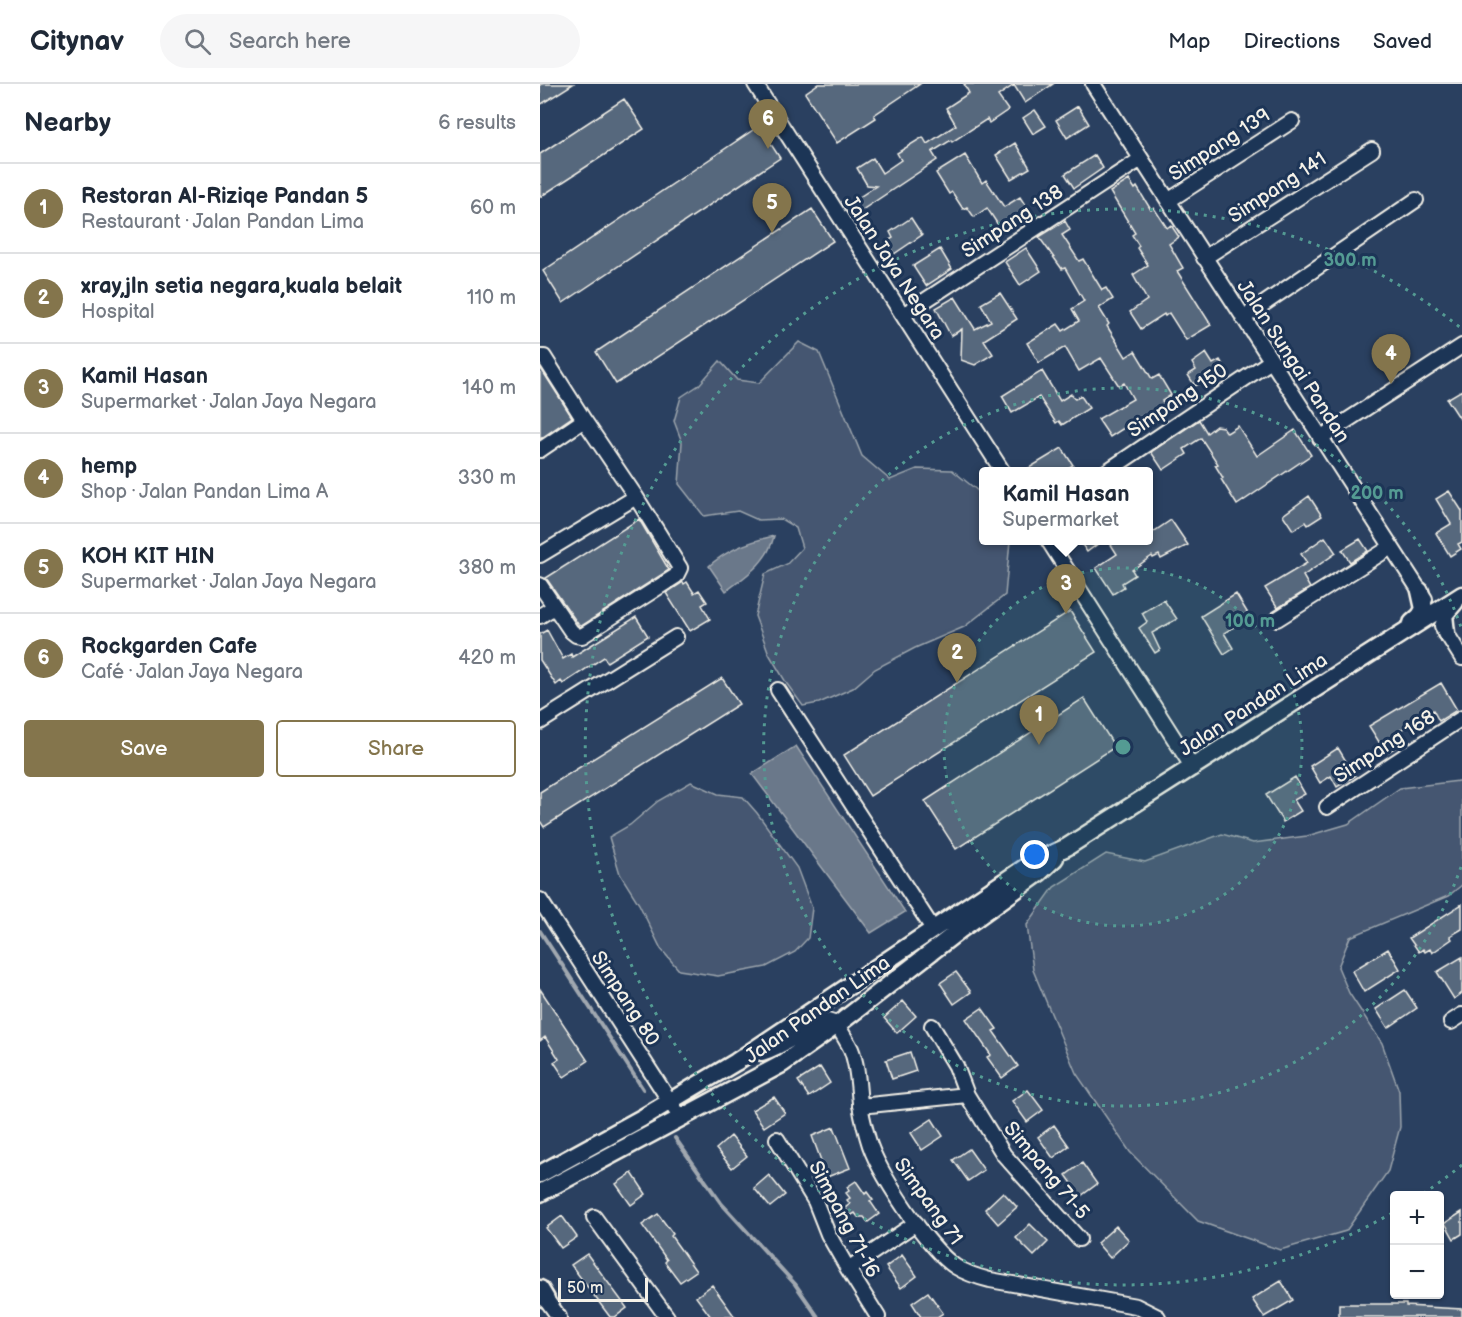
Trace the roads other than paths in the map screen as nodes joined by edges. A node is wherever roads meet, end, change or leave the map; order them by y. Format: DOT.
graph roads {
  1 [pos="755,84"];
  2 [pos="1096,85"];
  3 [pos="1292,121"];
  4 [pos="1372,150"];
  5 [pos="1141,159"];
  6 [pos="1168,201"];
  7 [pos="1416,201"];
  8 [pos="1204,258"];
  9 [pos="903,315"];
  10 [pos="1243,318"];
  11 [pos="1462,346"];
  12 [pos="540,357"];
  13 [pos="1271,361"];
  14 [pos="584,420"];
  15 [pos="1320,438"];
  16 [pos="540,450"];
  17 [pos="1000,467"];
  18 [pos="1112,467"];
  19 [pos="636,497"];
  20 [pos="1051,545"];
  21 [pos="1391,547"];
  22 [pos="540,555"];
  23 [pos="540,585"];
  24 [pos="1420,591"];
  25 [pos="1462,595"];
  26 [pos="554,607"];
  27 [pos="1434,613"];
  28 [pos="540,616"];
  29 [pos="1277,619"];
  30 [pos="1446,633"];
  31 [pos="676,637"];
  32 [pos="1388,642"];
  33 [pos="1462,658"];
  34 [pos="778,690"];
  35 [pos="1462,718"];
  36 [pos="540,722"];
  37 [pos="1193,768"];
  38 [pos="1327,807"];
  39 [pos="1067,847"];
  40 [pos="540,900"];
  41 [pos="933,929"];
  42 [pos="846,987"];
  43 [pos="837,1025"];
  44 [pos="932,1026"];
  45 [pos="736,1062"];
  46 [pos="967,1095"];
  47 [pos="670,1101"];
  48 [pos="860,1106"];
  49 [pos="680,1117"];
  50 [pos="777,1139"];
  51 [pos="540,1174"];
  52 [pos="547,1189"];
  53 [pos="540,1199"];
  54 [pos="594,1217"];
  55 [pos="916,1223"];
  56 [pos="1079,1239"];
  57 [pos="848,1269"];
  58 [pos="541,1293"];
  59 [pos="559,1317"];
  60 [pos="667,1317"];
  61 [pos="878,1317"];
  62 [pos="1158,1317"];
  1 -- 9 [label="street, Jalan Jaya Negara"];
  2 -- 5 [label="street, Jalan Sungai Pandan"];
  3 -- 6 [label="street, Simpang 139"];
  4 -- 8 [label="street, Simpang 141"];
  5 -- 6 [label="street, Jalan Sungai Pandan"];
  5 -- 9 [label="street, Simpang 138"];
  6 -- 8 [label="street, Jalan Sungai Pandan"];
  7 -- 10 [label="street"];
  8 -- 10 [label="street, Jalan Sungai Pandan"];
  9 -- 17 [label="street, Jalan Jaya Negara"];
  10 -- 13 [label="street, Jalan Sungai Pandan"];
  11 -- 15 [label="street"];
  12 -- 14 [label="street"];
  13 -- 15 [label="street, Jalan Sungai Pandan"];
  13 -- 18 [label="street, Simpang 150"];
  14 -- 16 [label="street"];
  14 -- 19 [label="street"];
  15 -- 21 [label="street, Jalan Sungai Pandan"];
  19 -- 22 [label="street"];
  19 -- 26 [label="street"];
  20 -- 37 [label="street"];
  21 -- 24 [label="street, Jalan Sungai Pandan"];
  21 -- 29 [label="street"];
  23 -- 26 [label="street"];
  24 -- 27 [label="street, Jalan Sungai Pandan"];
  24 -- 32 [label="main road"];
  25 -- 27 [label="main road, Jalan Pandan Lima"];
  25 -- 30 [label="main road"];
  26 -- 28 [label="street"];
  27 -- 30 [label="street, Jalan Sungai Pandan"];
  27 -- 32 [label="main road, Jalan Pandan Lima"];
  30 -- 33 [label="street, Jalan Sungai Pandan"];
  31 -- 36 [label="street"];
  32 -- 37 [label="main road, Jalan Pandan Lima"];
  34 -- 41 [label="street"];
  35 -- 38 [label="street, Simpang 168"];
  37 -- 39 [label="main road, Jalan Pandan Lima"];
  39 -- 41 [label="main road, Jalan Pandan Lima"];
  39 -- 43 [label="main road, Jalan Pandan Lima"];
  40 -- 47 [label="street, Simpang 80"];
  41 -- 42 [label="main road, Jalan Pandan Lima"];
  42 -- 43 [label="main road"];
  42 -- 45 [label="main road, Jalan Pandan Lima"];
  43 -- 45 [label="main road"];
  43 -- 48 [label="street, Simpang 71"];
  43 -- 49 [label="main road, Jalan Pandan Lima"];
  44 -- 46 [label="street, Simpang 71-5"];
  45 -- 47 [label="main road, Jalan Pandan Lima"];
  46 -- 48 [label="street"];
  46 -- 56 [label="street, Simpang 71-5"];
  47 -- 49 [label="street, Simpang 80"];
  47 -- 51 [label="main road, Jalan Pandan Lima"];
  48 -- 55 [label="street, Simpang 71"];
  49 -- 52 [label="main road, Jalan Pandan Lima"];
  50 -- 57 [label="street, Simpang 71-16"];
  52 -- 53 [label="main road, Jalan Pandan Lima"];
  54 -- 60 [label="street"];
  55 -- 57 [label="street"];
  55 -- 62 [label="street, Simpang 71"];
  57 -- 61 [label="street, Simpang 71-16"];
  58 -- 59 [label="street"];
}
